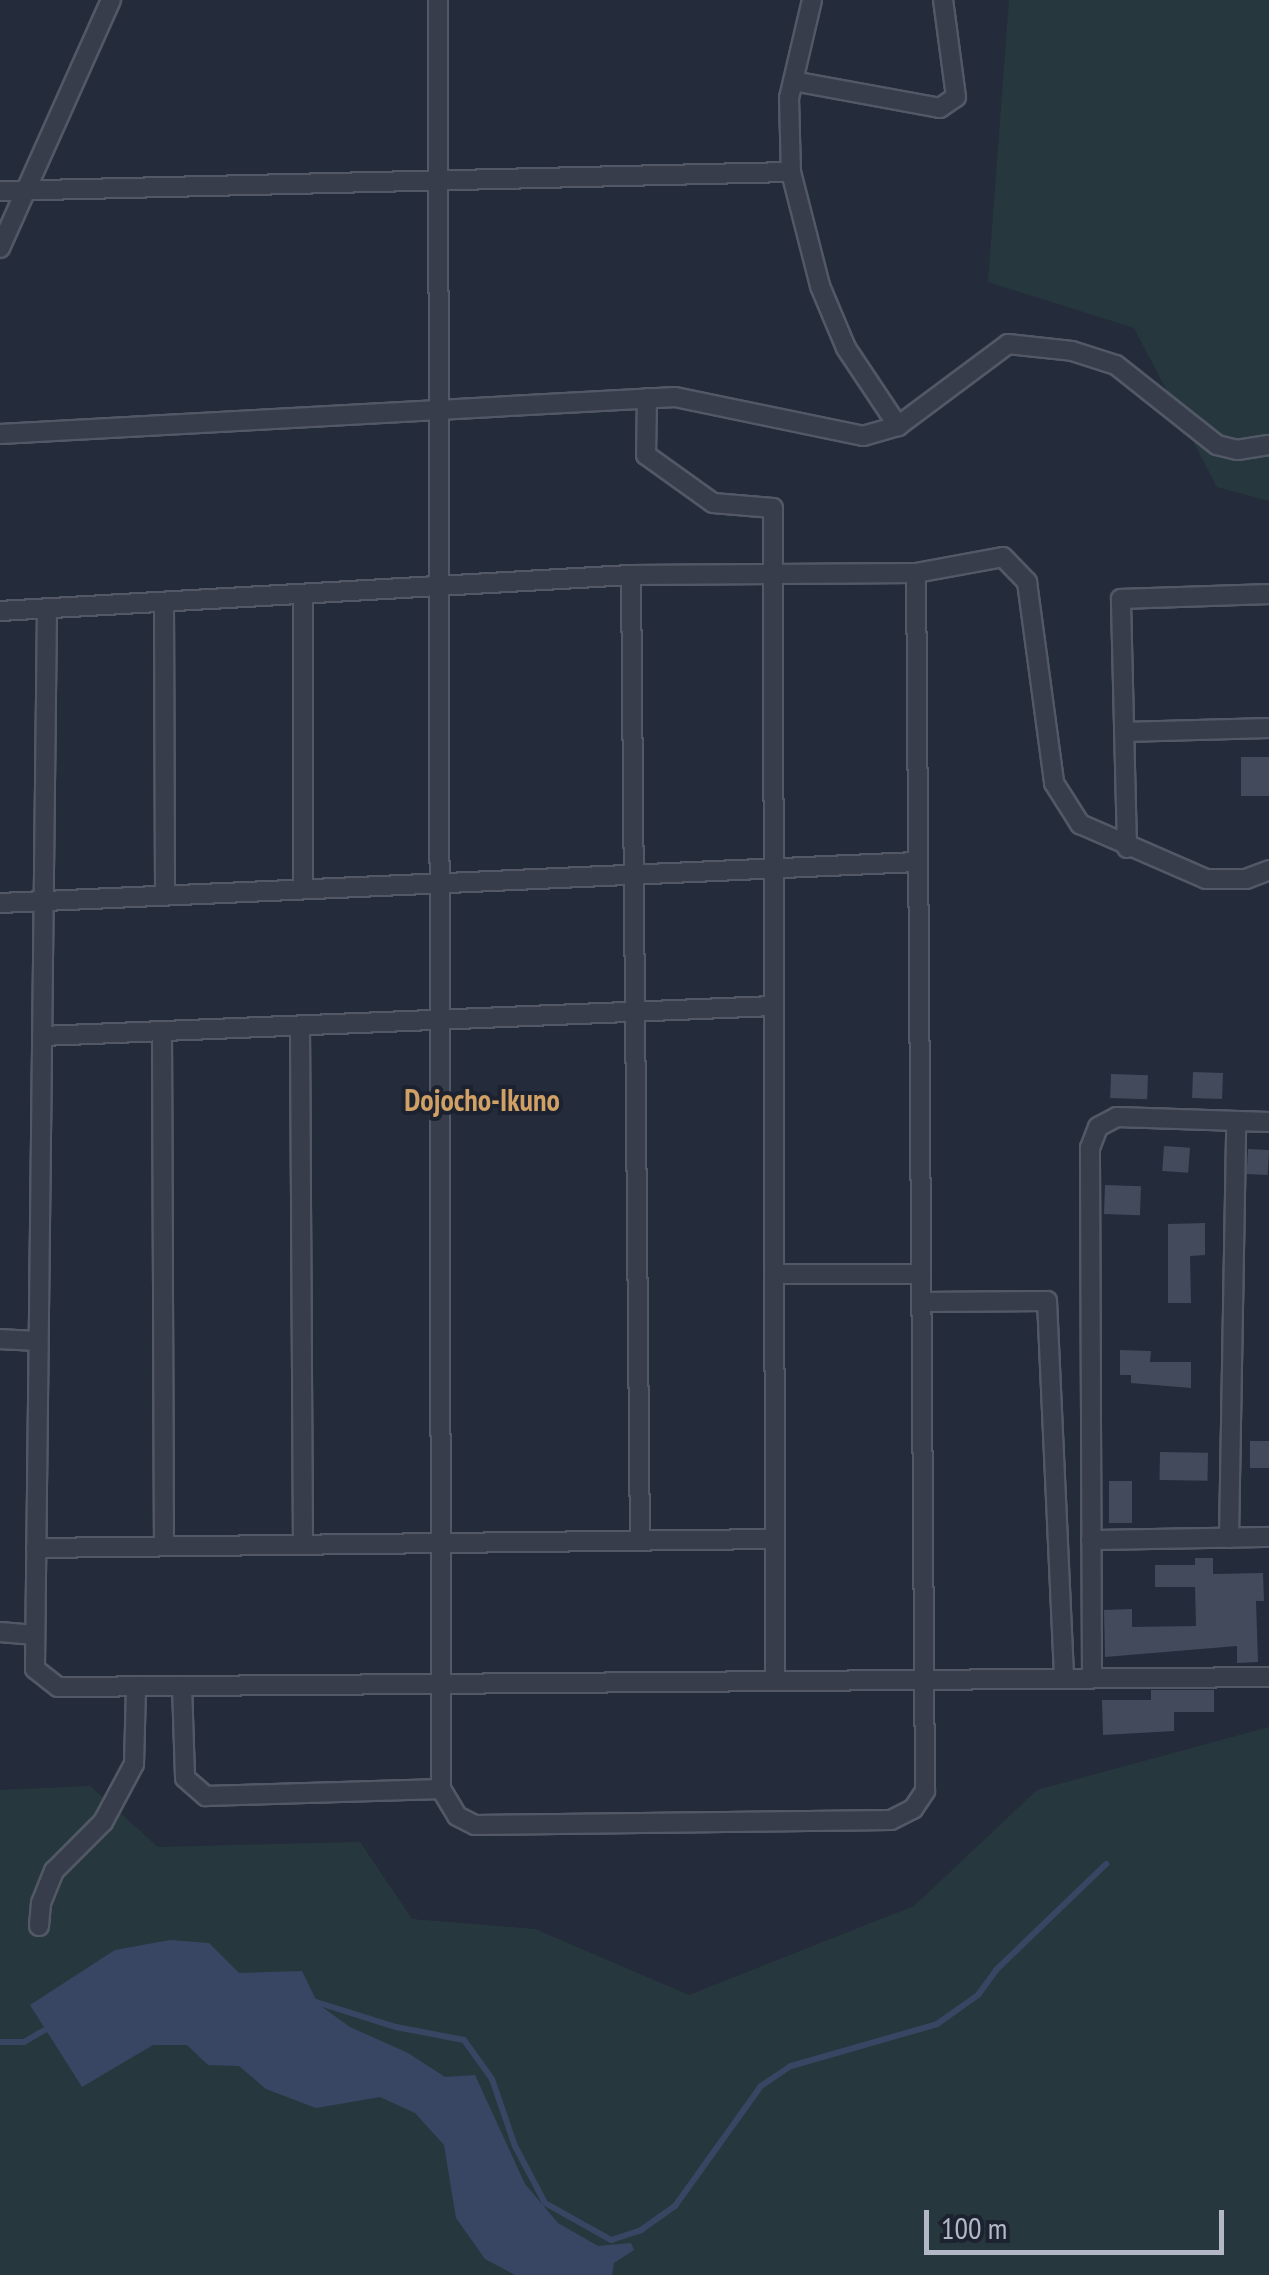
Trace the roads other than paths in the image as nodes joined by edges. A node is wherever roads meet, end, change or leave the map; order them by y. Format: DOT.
graph roads {
  1 [pos="111,0"];
  2 [pos="438,0"];
  3 [pos="812,0"];
  4 [pos="943,0"];
  5 [pos="793,80"];
  6 [pos="790,172"];
  7 [pos="438,180"];
  8 [pos="0,190"];
  9 [pos="24,190"];
  10 [pos="0,248"];
  11 [pos="647,398"];
  12 [pos="439,410"];
  13 [pos="898,426"];
  14 [pos="0,434"];
  15 [pos="1269,445"];
  16 [pos="916,573"];
  17 [pos="774,574"];
  18 [pos="631,575"];
  19 [pos="440,586"];
  20 [pos="303,594"];
  21 [pos="1269,594"];
  22 [pos="164,602"];
  23 [pos="48,608"];
  24 [pos="0,611"];
  25 [pos="1269,728"];
  26 [pos="1124,732"];
  27 [pos="1127,848"];
  28 [pos="918,862"];
  29 [pos="774,868"];
  30 [pos="1269,870"];
  31 [pos="634,874"];
  32 [pos="440,883"];
  33 [pos="303,889"];
  34 [pos="165,895"];
  35 [pos="44,901"];
  36 [pos="0,902"];
  37 [pos="774,1006"];
  38 [pos="635,1012"];
  39 [pos="440,1020"];
  40 [pos="300,1026"];
  41 [pos="162,1031"];
  42 [pos="42,1036"];
  43 [pos="1236,1120"];
  44 [pos="1269,1122"];
  45 [pos="775,1274"];
  46 [pos="921,1274"];
  47 [pos="921,1302"];
  48 [pos="0,1339"];
  49 [pos="38,1340"];
  50 [pos="1269,1537"];
  51 [pos="1229,1538"];
  52 [pos="775,1540"];
  53 [pos="1091,1540"];
  54 [pos="640,1541"];
  55 [pos="441,1543"];
  56 [pos="303,1545"];
  57 [pos="164,1546"];
  58 [pos="36,1548"];
  59 [pos="0,1632"];
  60 [pos="35,1635"];
  61 [pos="1269,1677"];
  62 [pos="1064,1678"];
  63 [pos="1092,1678"];
  64 [pos="924,1680"];
  65 [pos="776,1681"];
  66 [pos="441,1684"];
  67 [pos="182,1686"];
  68 [pos="136,1687"];
  69 [pos="441,1789"];
  70 [pos="39,1926"];
  1 -- 9 [label="street"];
  2 -- 7 [label="street"];
  3 -- 5 [label="street"];
  4 -- 5 [label="street"];
  5 -- 6 [label="street"];
  6 -- 7 [label="street"];
  6 -- 13 [label="street"];
  7 -- 9 [label="street"];
  7 -- 12 [label="street"];
  8 -- 9 [label="street"];
  9 -- 10 [label="street"];
  11 -- 12 [label="street"];
  11 -- 13 [label="street"];
  11 -- 17 [label="street"];
  12 -- 14 [label="street"];
  12 -- 19 [label="street"];
  13 -- 15 [label="street"];
  16 -- 17 [label="street"];
  16 -- 27 [label="street"];
  16 -- 28 [label="street"];
  17 -- 18 [label="street"];
  17 -- 29 [label="street"];
  18 -- 19 [label="street"];
  18 -- 31 [label="street"];
  19 -- 20 [label="street"];
  19 -- 32 [label="street"];
  20 -- 22 [label="street"];
  20 -- 33 [label="street"];
  21 -- 26 [label="street"];
  22 -- 23 [label="street"];
  22 -- 34 [label="street"];
  23 -- 24 [label="street"];
  23 -- 35 [label="street"];
  25 -- 26 [label="street"];
  26 -- 27 [label="street"];
  27 -- 30 [label="street"];
  28 -- 29 [label="street"];
  28 -- 46 [label="street"];
  29 -- 31 [label="street"];
  29 -- 37 [label="street"];
  31 -- 32 [label="street"];
  31 -- 38 [label="street"];
  32 -- 33 [label="street"];
  32 -- 39 [label="street"];
  33 -- 34 [label="street"];
  34 -- 35 [label="street"];
  35 -- 36 [label="street"];
  35 -- 42 [label="street"];
  37 -- 38 [label="street"];
  37 -- 45 [label="street"];
  38 -- 39 [label="street"];
  38 -- 54 [label="street"];
  39 -- 40 [label="street"];
  39 -- 55 [label="street"];
  40 -- 41 [label="street"];
  40 -- 56 [label="street"];
  41 -- 42 [label="street"];
  41 -- 57 [label="street"];
  42 -- 49 [label="street"];
  43 -- 44 [label="street"];
  43 -- 51 [label="street"];
  43 -- 53 [label="street"];
  45 -- 46 [label="street"];
  45 -- 52 [label="street"];
  46 -- 47 [label="street"];
  47 -- 62 [label="street"];
  47 -- 64 [label="street"];
  48 -- 49 [label="street"];
  49 -- 58 [label="street"];
  50 -- 51 [label="street"];
  51 -- 53 [label="street"];
  52 -- 54 [label="street"];
  52 -- 65 [label="street"];
  53 -- 63 [label="street"];
  54 -- 55 [label="street"];
  55 -- 56 [label="street"];
  55 -- 66 [label="street"];
  56 -- 57 [label="street"];
  57 -- 58 [label="street"];
  58 -- 60 [label="street"];
  59 -- 60 [label="street"];
  60 -- 68 [label="street"];
  61 -- 63 [label="street"];
  62 -- 63 [label="street"];
  62 -- 64 [label="street"];
  64 -- 65 [label="street"];
  64 -- 69 [label="street"];
  65 -- 66 [label="street"];
  66 -- 67 [label="street"];
  66 -- 69 [label="street"];
  67 -- 68 [label="street"];
  67 -- 69 [label="street"];
  68 -- 70 [label="street"];
}
